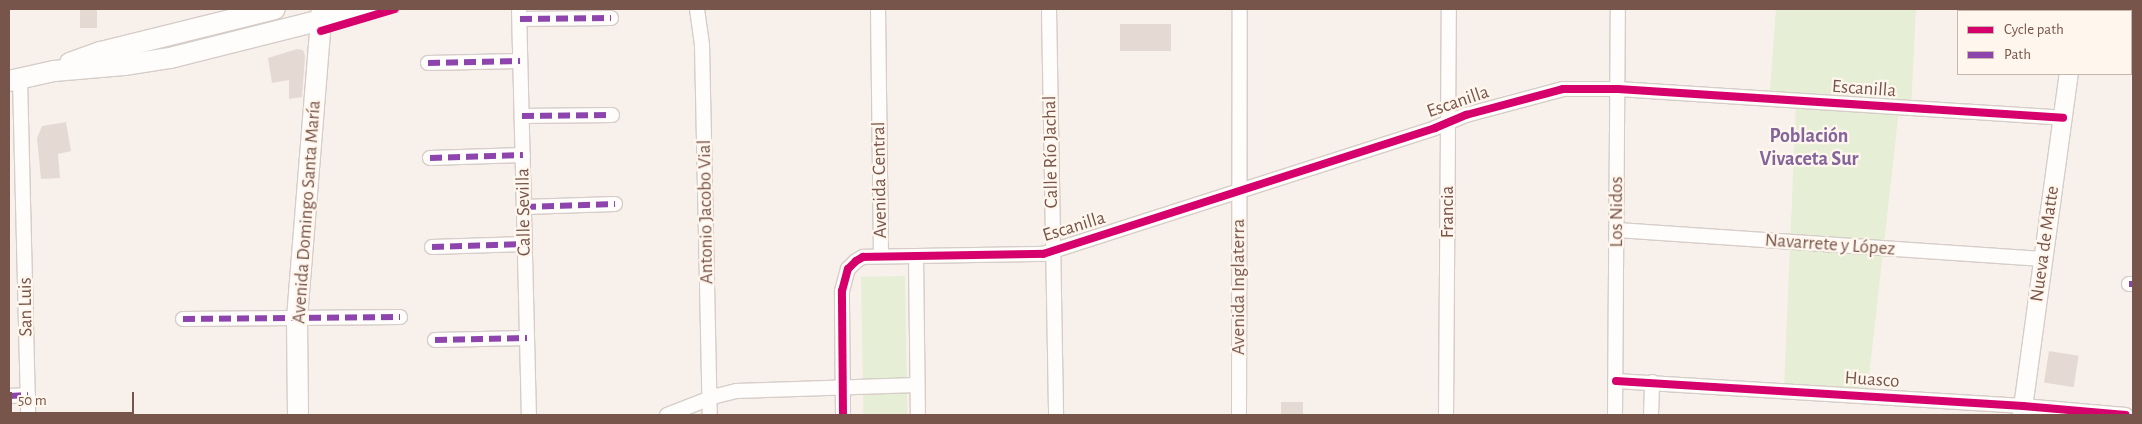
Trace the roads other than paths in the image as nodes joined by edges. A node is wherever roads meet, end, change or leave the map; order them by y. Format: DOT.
graph roads {
  1 [pos="275,9"];
  2 [pos="364,9"];
  3 [pos="697,9"];
  4 [pos="878,9"];
  5 [pos="1049,9"];
  6 [pos="1240,9"];
  7 [pos="1449,9"];
  8 [pos="1618,9"];
  9 [pos="322,14"];
  10 [pos="519,14"];
  11 [pos="611,18"];
  12 [pos="520,61"];
  13 [pos="428,63"];
  14 [pos="54,71"];
  15 [pos="2069,75"];
  16 [pos="14,80"];
  17 [pos="1618,89"];
  18 [pos="612,115"];
  19 [pos="522,116"];
  20 [pos="2063,118"];
  21 [pos="1448,122"];
  22 [pos="523,155"];
  23 [pos="430,158"];
  24 [pos="1240,192"];
  25 [pos="615,204"];
  26 [pos="524,207"];
  27 [pos="1617,230"];
  28 [pos="525,244"];
  29 [pos="432,247"];
  30 [pos="1054,252"];
  31 [pos="880,256"];
  32 [pos="916,257"];
  33 [pos="2043,259"];
  34 [pos="400,317"];
  35 [pos="297,318"];
  36 [pos="183,319"];
  37 [pos="527,338"];
  38 [pos="435,340"];
  39 [pos="1616,381"];
  40 [pos="1652,382"];
  41 [pos="917,385"];
  42 [pos="843,387"];
  43 [pos="28,395"];
  44 [pos="9,396"];
  45 [pos="710,398"];
  46 [pos="2023,410"];
  47 [pos="28,415"];
  48 [pos="298,415"];
  49 [pos="529,415"];
  50 [pos="667,415"];
  51 [pos="710,415"];
  52 [pos="843,415"];
  53 [pos="918,415"];
  54 [pos="1056,415"];
  55 [pos="1239,415"];
  56 [pos="1446,415"];
  57 [pos="1616,415"];
  58 [pos="1651,415"];
  59 [pos="2126,415"];
  1 -- 14 [label="main road"];
  2 -- 9 [label="main road"];
  3 -- 45 [label="street, Antonio Jacobo Vial"];
  4 -- 31 [label="street, Avenida Central"];
  5 -- 30 [label="street, Calle Río Jachal"];
  6 -- 24 [label="street, Avenida Inglaterra"];
  7 -- 21 [label="street, Francia"];
  8 -- 17 [label="street, Los Nidos"];
  9 -- 14 [label="main road"];
  9 -- 35 [label="main road, Avenida Domingo Santa María"];
  10 -- 11 [label="street"];
  10 -- 12 [label="street, Calle Sevilla"];
  12 -- 13 [label="street"];
  12 -- 19 [label="street, Calle Sevilla"];
  14 -- 16 [label="main road"];
  15 -- 20 [label="street, Nueva de Matte"];
  16 -- 43 [label="street, San Luis"];
  17 -- 20 [label="street, Escanilla"];
  17 -- 21 [label="street, Escanilla"];
  17 -- 27 [label="street, Los Nidos"];
  18 -- 19 [label="street"];
  19 -- 22 [label="street, Calle Sevilla"];
  20 -- 33 [label="street, Nueva de Matte"];
  21 -- 24 [label="street, Escanilla"];
  21 -- 56 [label="street, Francia"];
  22 -- 23 [label="street"];
  22 -- 26 [label="street, Calle Sevilla"];
  24 -- 30 [label="street, Escanilla"];
  24 -- 55 [label="street, Avenida Inglaterra"];
  25 -- 26 [label="street"];
  26 -- 28 [label="street, Calle Sevilla"];
  27 -- 33 [label="street, Navarrete y López"];
  27 -- 39 [label="street, Los Nidos"];
  28 -- 29 [label="street"];
  28 -- 37 [label="street, Calle Sevilla"];
  30 -- 32 [label="street, Escanilla"];
  30 -- 54 [label="street, Calle Río Jachal"];
  31 -- 32 [label="street, Escanilla"];
  31 -- 42 [label="street, Avenida Central"];
  32 -- 41 [label="street"];
  33 -- 46 [label="street, Nueva de Matte"];
  34 -- 35 [label="street"];
  35 -- 36 [label="street"];
  35 -- 48 [label="main road, Avenida Domingo Santa María"];
  37 -- 38 [label="street"];
  37 -- 49 [label="street, Calle Sevilla"];
  39 -- 40 [label="street, Huasco"];
  39 -- 57 [label="street, Los Nidos"];
  40 -- 46 [label="street, Huasco"];
  40 -- 58 [label="street"];
  41 -- 42 [label="street"];
  41 -- 53 [label="street"];
  42 -- 45 [label="street"];
  42 -- 52 [label="street, Avenida Central"];
  43 -- 44 [label="street"];
  43 -- 47 [label="street, San Luis"];
  45 -- 50 [label="street"];
  45 -- 51 [label="street, Antonio Jacobo Vial"];
  46 -- 59 [label="street, Huasco"];
}
